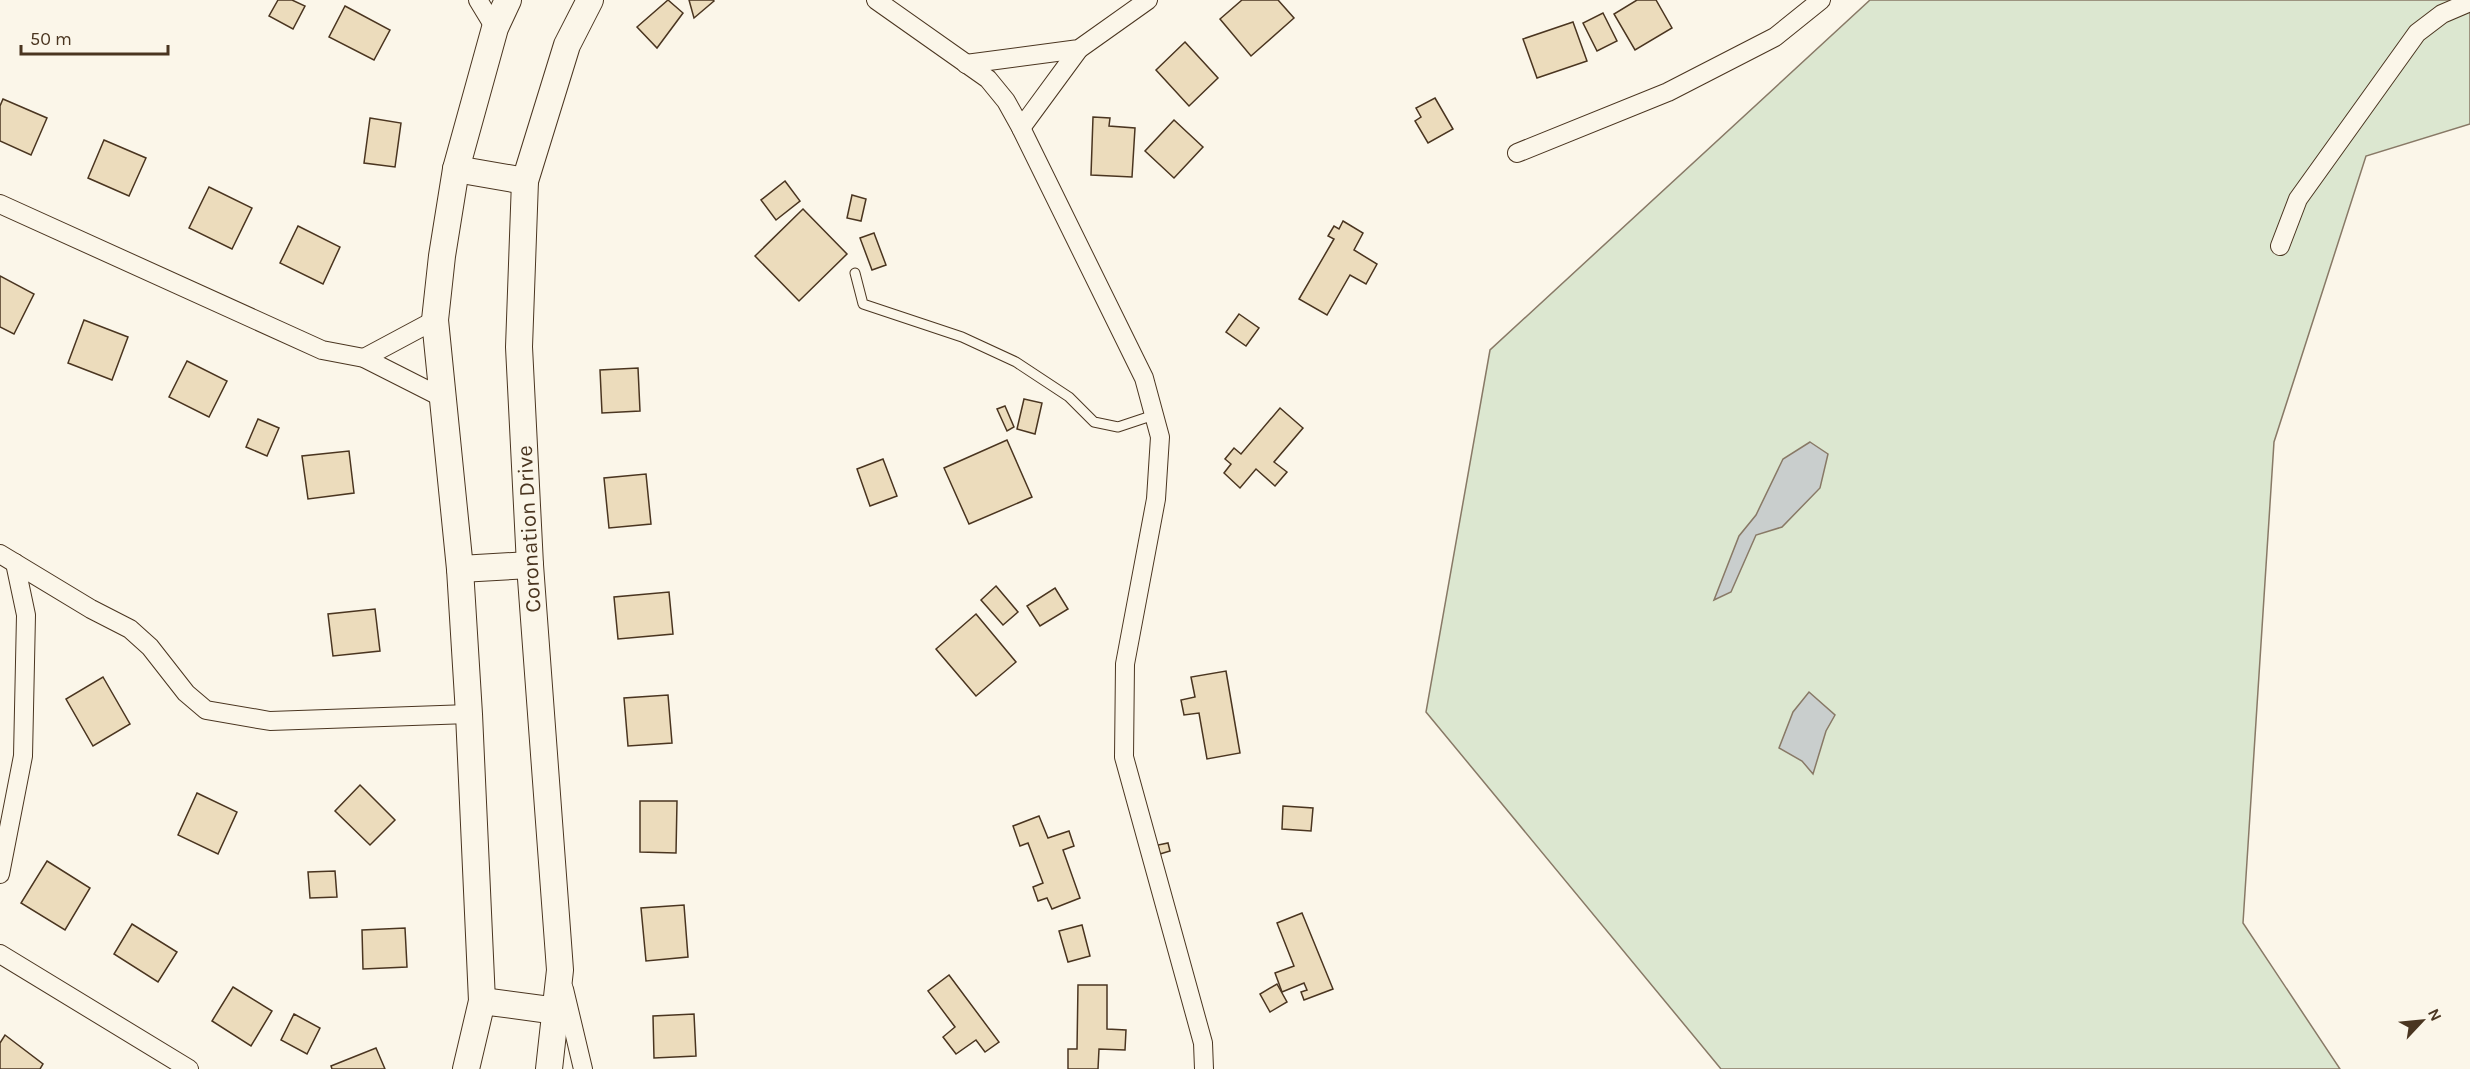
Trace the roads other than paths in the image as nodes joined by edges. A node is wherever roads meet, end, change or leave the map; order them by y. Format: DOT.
graph roads {
  1 [pos="478,0"];
  2 [pos="508,0"];
  3 [pos="590,0"];
  4 [pos="876,0"];
  5 [pos="1148,0"];
  6 [pos="1821,0"];
  7 [pos="2470,3"];
  8 [pos="495,28"];
  9 [pos="1079,50"];
  10 [pos="966,64"];
  11 [pos="1022,128"];
  12 [pos="1517,153"];
  13 [pos="456,169"];
  14 [pos="525,181"];
  15 [pos="0,204"];
  16 [pos="2280,246"];
  17 [pos="855,273"];
  18 [pos="435,320"];
  19 [pos="363,358"];
  20 [pos="443,399"];
  21 [pos="1154,415"];
  22 [pos="7,558"];
  23 [pos="530,566"];
  24 [pos="460,569"];
  25 [pos="469,714"];
  26 [pos="0,874"];
  27 [pos="0,954"];
  28 [pos="560,970"];
  29 [pos="482,1001"];
  30 [pos="557,1011"];
  31 [pos="189,1069"];
  32 [pos="466,1069"];
  33 [pos="549,1069"];
  34 [pos="583,1069"];
  35 [pos="1204,1069"];
  1 -- 8 [label="street"];
  2 -- 8 [label="street"];
  3 -- 14 [label="street, Coronation Drive"];
  4 -- 10 [label="street"];
  5 -- 9 [label="street"];
  6 -- 12 [label="street"];
  7 -- 16 [label="street"];
  8 -- 13 [label="street"];
  9 -- 10 [label="street"];
  9 -- 11 [label="street"];
  10 -- 11 [label="street"];
  11 -- 21 [label="street"];
  13 -- 14 [label="street"];
  13 -- 18 [label="street"];
  14 -- 23 [label="street, Coronation Drive"];
  15 -- 19 [label="street"];
  17 -- 21 [label="lane"];
  18 -- 19 [label="street"];
  18 -- 20 [label="street"];
  19 -- 20 [label="street"];
  20 -- 24 [label="street"];
  21 -- 35 [label="street"];
  22 -- 25 [label="street"];
  22 -- 26 [label="street"];
  23 -- 24 [label="street"];
  23 -- 28 [label="street, Coronation Drive"];
  24 -- 25 [label="street"];
  25 -- 29 [label="street"];
  27 -- 31 [label="street"];
  28 -- 30 [label="street, Coronation Drive"];
  28 -- 34 [label="street"];
  29 -- 30 [label="street"];
  29 -- 32 [label="street"];
  30 -- 33 [label="street, Coronation Drive"];
}
